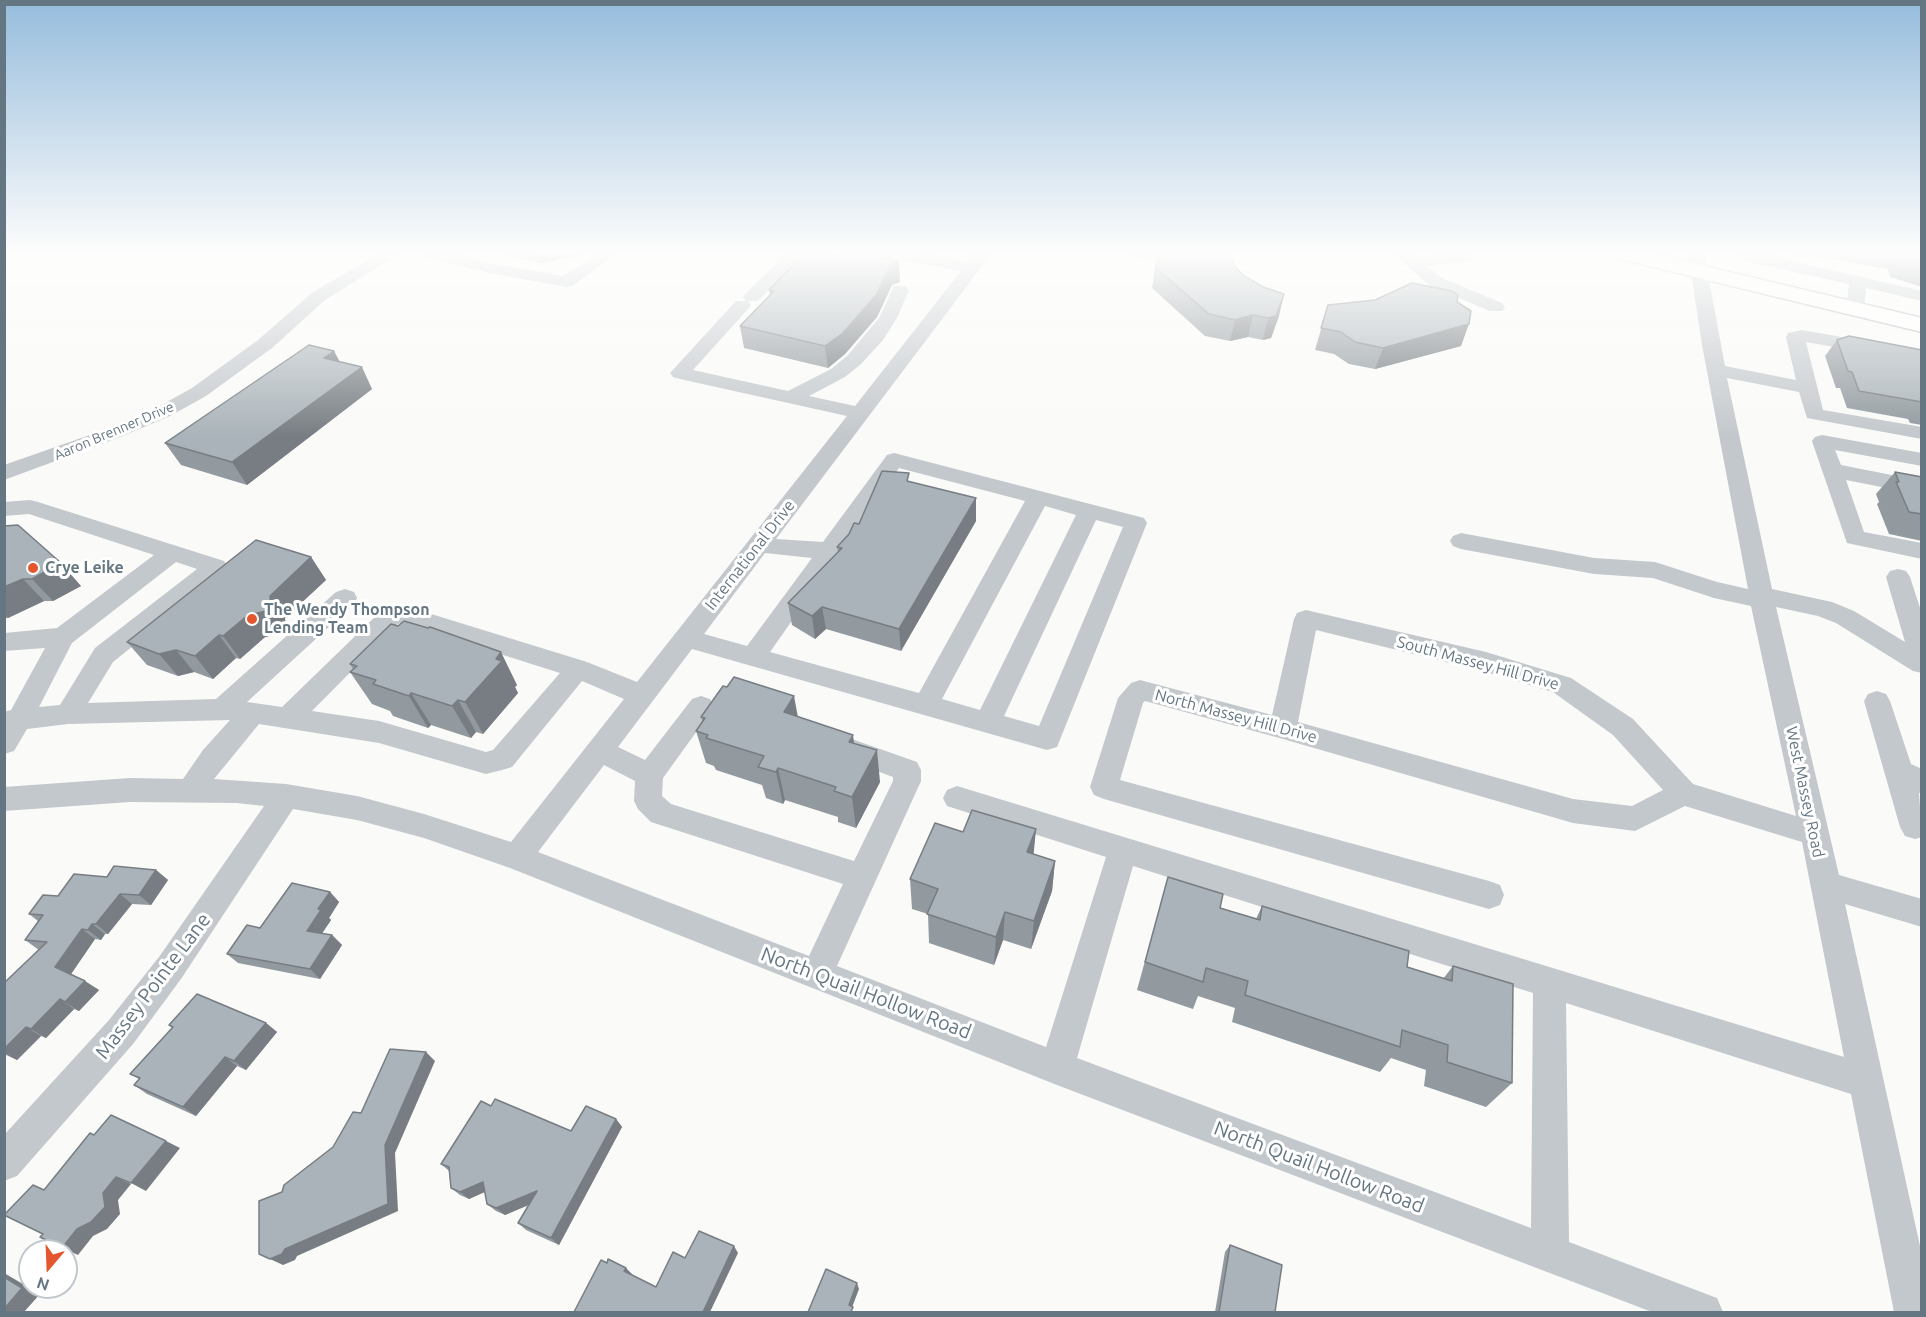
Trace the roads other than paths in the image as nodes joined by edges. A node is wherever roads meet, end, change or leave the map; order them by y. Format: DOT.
graph roads {
  1 [pos="298,314"];
  2 [pos="734,314"];
  3 [pos="889,314"];
  4 [pos="936,314"];
  5 [pos="1707,314"];
  6 [pos="1879,314"];
  7 [pos="1922,324"];
  8 [pos="1922,357"];
  9 [pos="1716,370"];
  10 [pos="1807,388"];
  11 [pos="790,398"];
  12 [pos="860,413"];
  13 [pos="1814,414"];
  14 [pos="1922,433"];
  15 [pos="1822,441"];
  16 [pos="1922,460"];
  17 [pos="1831,471"];
  18 [pos="4,473"];
  19 [pos="1922,488"];
  20 [pos="1038,498"];
  21 [pos="4,509"];
  22 [pos="1089,511"];
  23 [pos="776,522"];
  24 [pos="1461,541"];
  25 [pos="759,543"];
  26 [pos="828,550"];
  27 [pos="1922,552"];
  28 [pos="173,553"];
  29 [pos="1898,577"];
  30 [pos="345,598"];
  31 [pos="1762,598"];
  32 [pos="63,637"];
  33 [pos="685,639"];
  34 [pos="7,645"];
  35 [pos="1922,656"];
  36 [pos="753,657"];
  37 [pos="1922,664"];
  38 [pos="578,669"];
  39 [pos="642,695"];
  40 [pos="1877,701"];
  41 [pos="926,705"];
  42 [pos="701,706"];
  43 [pos="222,709"];
  44 [pos="253,713"];
  45 [pos="68,714"];
  46 [pos="288,718"];
  47 [pos="12,721"];
  48 [pos="988,722"];
  49 [pos="1283,728"];
  50 [pos="830,742"];
  51 [pos="4,743"];
  52 [pos="600,750"];
  53 [pos="650,775"];
  54 [pos="1910,777"];
  55 [pos="191,790"];
  56 [pos="1683,793"];
  57 [pos="286,796"];
  58 [pos="957,798"];
  59 [pos="4,799"];
  60 [pos="1815,834"];
  61 [pos="1919,835"];
  62 [pos="1122,849"];
  63 [pos="517,858"];
  64 [pos="862,877"];
  65 [pos="1826,885"];
  66 [pos="1490,895"];
  67 [pos="1922,913"];
  68 [pos="817,974"];
  69 [pos="1549,982"];
  70 [pos="1058,1068"];
  71 [pos="1866,1081"];
  72 [pos="11,1145"];
  73 [pos="1550,1255"];
  74 [pos="1703,1312"];
  75 [pos="1914,1312"];
  1 -- 18 [label="street, Aaron Brenner Drive"];
  2 -- 11 [label="street"];
  3 -- 11 [label="street"];
  4 -- 12 [label="street, International Drive"];
  5 -- 9 [label="street, West Massey Road"];
  6 -- 7 [label="main road"];
  8 -- 10 [label="street"];
  9 -- 10 [label="street"];
  9 -- 31 [label="street, West Massey Road"];
  10 -- 13 [label="street"];
  11 -- 12 [label="street"];
  12 -- 23 [label="street, International Drive"];
  13 -- 14 [label="street"];
  13 -- 15 [label="street"];
  15 -- 16 [label="street"];
  15 -- 17 [label="street"];
  17 -- 19 [label="street"];
  17 -- 27 [label="street"];
  20 -- 22 [label="street"];
  20 -- 26 [label="street"];
  20 -- 41 [label="street"];
  21 -- 28 [label="street"];
  22 -- 48 [label="street"];
  22 -- 48 [label="street"];
  23 -- 25 [label="street, International Drive"];
  23 -- 26 [label="street"];
  24 -- 31 [label="street"];
  25 -- 26 [label="street"];
  25 -- 33 [label="street, International Drive"];
  26 -- 36 [label="street"];
  28 -- 32 [label="street"];
  28 -- 45 [label="street"];
  29 -- 35 [label="street"];
  30 -- 43 [label="street"];
  31 -- 37 [label="street"];
  31 -- 60 [label="street, West Massey Road"];
  32 -- 34 [label="street"];
  32 -- 47 [label="street"];
  33 -- 36 [label="street"];
  33 -- 39 [label="street, International Drive"];
  36 -- 41 [label="street"];
  38 -- 39 [label="street"];
  38 -- 46 [label="street"];
  38 -- 46 [label="street"];
  39 -- 52 [label="street, International Drive"];
  40 -- 54 [label="street"];
  41 -- 48 [label="street"];
  42 -- 53 [label="street"];
  43 -- 44 [label="street"];
  43 -- 45 [label="street"];
  44 -- 46 [label="street"];
  44 -- 55 [label="street"];
  45 -- 47 [label="street"];
  47 -- 51 [label="street"];
  49 -- 56 [label="street, North Massey Hill Drive"];
  49 -- 56 [label="street, South Massey Hill Drive"];
  49 -- 66 [label="street, North Massey Hill Drive"];
  50 -- 64 [label="street"];
  52 -- 53 [label="street"];
  52 -- 63 [label="street, International Drive"];
  53 -- 64 [label="street"];
  54 -- 61 [label="street"];
  55 -- 57 [label="street, North Quail Hollow Road"];
  55 -- 59 [label="street, North Quail Hollow Road"];
  56 -- 60 [label="street"];
  57 -- 63 [label="street, North Quail Hollow Road"];
  57 -- 72 [label="street, Massey Pointe Lane"];
  58 -- 62 [label="street"];
  60 -- 65 [label="street, West Massey Road"];
  62 -- 69 [label="street"];
  62 -- 70 [label="street"];
  63 -- 68 [label="street, North Quail Hollow Road"];
  64 -- 68 [label="street"];
  65 -- 67 [label="street"];
  65 -- 71 [label="street, West Massey Road"];
  68 -- 70 [label="street, North Quail Hollow Road"];
  69 -- 71 [label="street"];
  69 -- 73 [label="street"];
  70 -- 73 [label="street, North Quail Hollow Road"];
  71 -- 75 [label="street, West Massey Road"];
  73 -- 74 [label="street, North Quail Hollow Road"];
}
